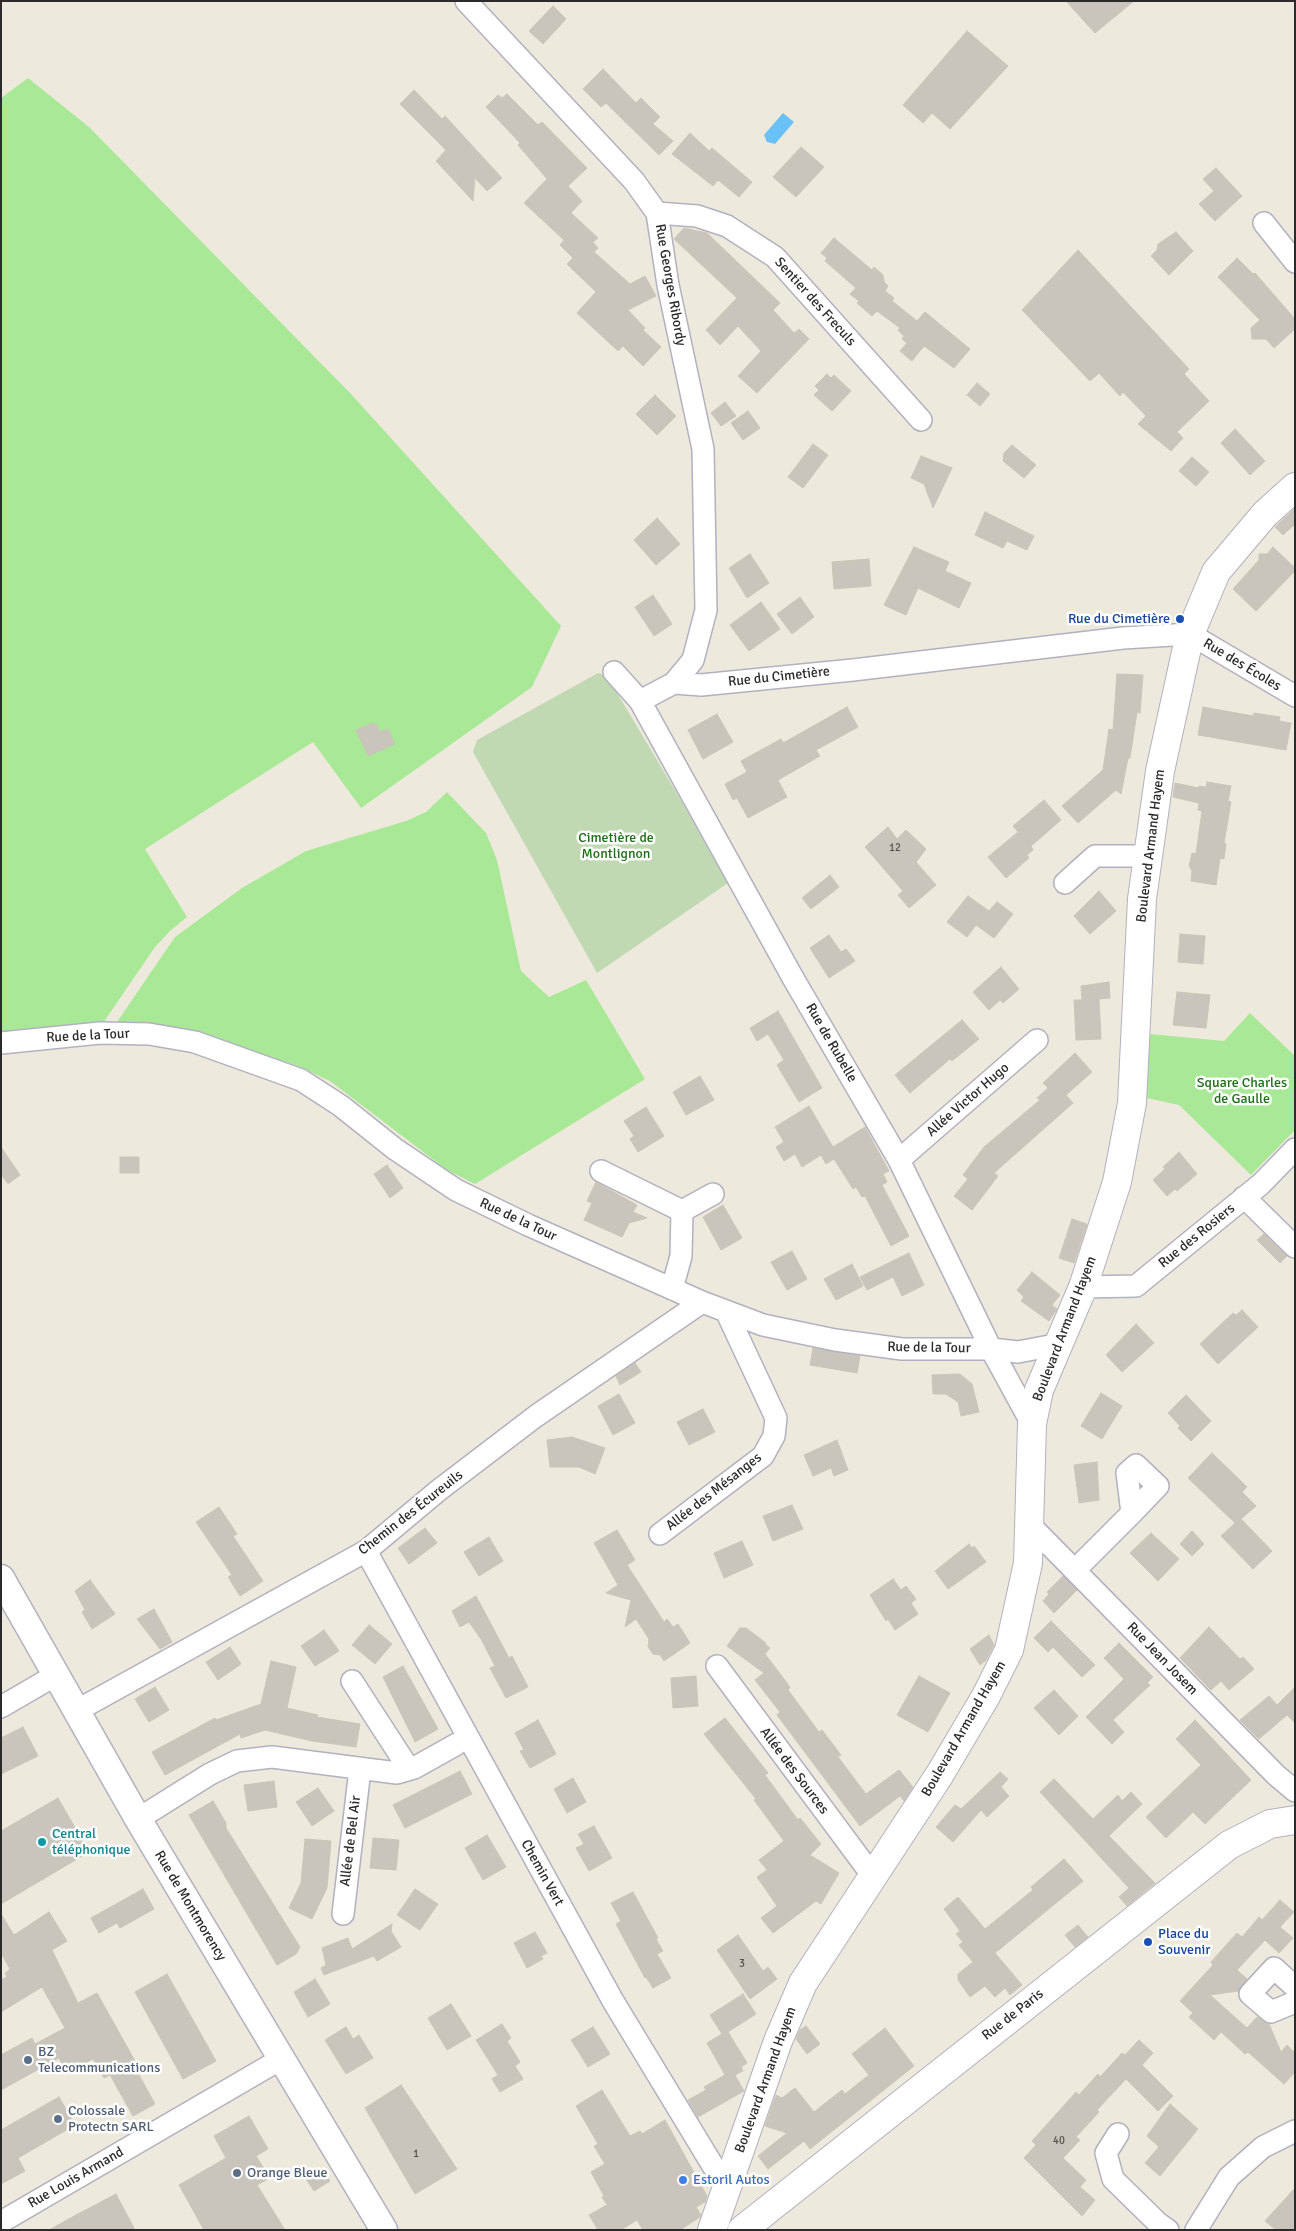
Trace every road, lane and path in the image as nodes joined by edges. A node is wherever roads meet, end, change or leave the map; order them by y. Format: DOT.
graph roads {
  1 [pos="466,1"];
  2 [pos="657,213"];
  3 [pos="1264,223"];
  4 [pos="1295,262"];
  5 [pos="921,420"];
  6 [pos="1295,487"];
  7 [pos="1190,634"];
  8 [pos="614,672"];
  9 [pos="674,683"];
  10 [pos="1295,696"];
  11 [pos="640,701"];
  12 [pos="1148,856"];
  13 [pos="1065,882"];
  14 [pos="1037,1040"];
  15 [pos="1,1043"];
  16 [pos="1295,1149"];
  17 [pos="899,1160"];
  18 [pos="601,1171"];
  19 [pos="713,1194"];
  20 [pos="1244,1197"];
  21 [pos="682,1211"];
  22 [pos="1295,1248"];
  23 [pos="1083,1287"];
  24 [pos="672,1289"];
  25 [pos="702,1302"];
  26 [pos="726,1311"];
  27 [pos="1060,1344"];
  28 [pos="991,1349"];
  29 [pos="1032,1424"];
  30 [pos="1132,1513"];
  31 [pos="1031,1526"];
  32 [pos="660,1534"];
  33 [pos="366,1551"];
  34 [pos="1075,1570"];
  35 [pos="1,1578"];
  36 [pos="717,1666"];
  37 [pos="56,1675"];
  38 [pos="352,1681"];
  39 [pos="1,1707"];
  40 [pos="76,1710"];
  41 [pos="457,1744"];
  42 [pos="360,1769"];
  43 [pos="409,1769"];
  44 [pos="1295,1791"];
  45 [pos="138,1819"];
  46 [pos="1295,1820"];
  47 [pos="1295,1831"];
  48 [pos="872,1876"];
  49 [pos="343,1914"];
  50 [pos="1295,1987"];
  51 [pos="1295,2002"];
  52 [pos="281,2059"];
  53 [pos="1295,2131"];
  54 [pos="1118,2134"];
  55 [pos="727,2189"];
  56 [pos="1,2222"];
  57 [pos="1156,2227"];
  58 [pos="384,2230"];
  59 [pos="712,2230"];
  60 [pos="742,2230"];
  61 [pos="759,2230"];
  62 [pos="1196,2230"];
  1 -- 2 [label="street, Rue Georges Ribordy"];
  2 -- 5 [label="street, Sentier des Freculs"];
  2 -- 9 [label="street, Rue Georges Ribordy"];
  3 -- 4 [label="street"];
  6 -- 7 [label="main road, Boulevard Armand Hayem"];
  7 -- 9 [label="street, Rue du Cimetière"];
  7 -- 10 [label="street, Rue des Écoles"];
  7 -- 12 [label="main road, Boulevard Armand Hayem"];
  8 -- 11 [label="street, Rue de Rubelle"];
  9 -- 11 [label="street, Rue du Cimetière"];
  11 -- 17 [label="street, Rue de Rubelle"];
  12 -- 13 [label="street"];
  12 -- 23 [label="main road, Boulevard Armand Hayem"];
  14 -- 17 [label="street, Allée Victor Hugo"];
  15 -- 24 [label="street, Rue de la Tour"];
  16 -- 20 [label="street, Rue des Rosiers"];
  17 -- 28 [label="street, Rue de Rubelle"];
  18 -- 21 [label="street"];
  19 -- 21 [label="street"];
  20 -- 22 [label="street"];
  20 -- 23 [label="street, Rue des Rosiers"];
  21 -- 24 [label="street"];
  23 -- 27 [label="main road, Boulevard Armand Hayem"];
  24 -- 25 [label="street, Rue de la Tour"];
  25 -- 26 [label="street, Rue de la Tour"];
  25 -- 33 [label="street, Chemin des Écureuils"];
  26 -- 28 [label="street, Rue de la Tour"];
  26 -- 32 [label="street, Allée des Mésanges"];
  27 -- 28 [label="street, Rue de la Tour"];
  27 -- 29 [label="main road, Boulevard Armand Hayem"];
  28 -- 29 [label="street, Rue de Rubelle"];
  29 -- 31 [label="main road, Boulevard Armand Hayem"];
  30 -- 34 [label="street"];
  31 -- 34 [label="street, Rue Jean Josem"];
  31 -- 48 [label="main road, Boulevard Armand Hayem"];
  33 -- 40 [label="street, Chemin des Écureuils"];
  33 -- 55 [label="street, Chemin Vert"];
  34 -- 44 [label="street, Rue Jean Josem"];
  35 -- 37 [label="street, Rue de Montmorency"];
  36 -- 48 [label="street, Allée des Sources"];
  37 -- 39 [label="street"];
  37 -- 40 [label="street, Rue de Montmorency"];
  38 -- 43 [label="street"];
  40 -- 45 [label="street, Rue de Montmorency"];
  41 -- 43 [label="street"];
  42 -- 43 [label="street"];
  42 -- 45 [label="street"];
  42 -- 49 [label="street, Allée de Bel Air"];
  45 -- 52 [label="street, Rue de Montmorency"];
  46 -- 60 [label="main road, Rue de Paris"];
  47 -- 61 [label="main road, Rue de Paris"];
  48 -- 55 [label="main road, Boulevard Armand Hayem"];
  50 -- 51 [label="street"];
  52 -- 56 [label="street, Rue Louis Armand"];
  52 -- 58 [label="street, Rue de Montmorency"];
  53 -- 62 [label="street"];
  54 -- 57 [label="street"];
  55 -- 59 [label="main road, Boulevard Armand Hayem"];
}
